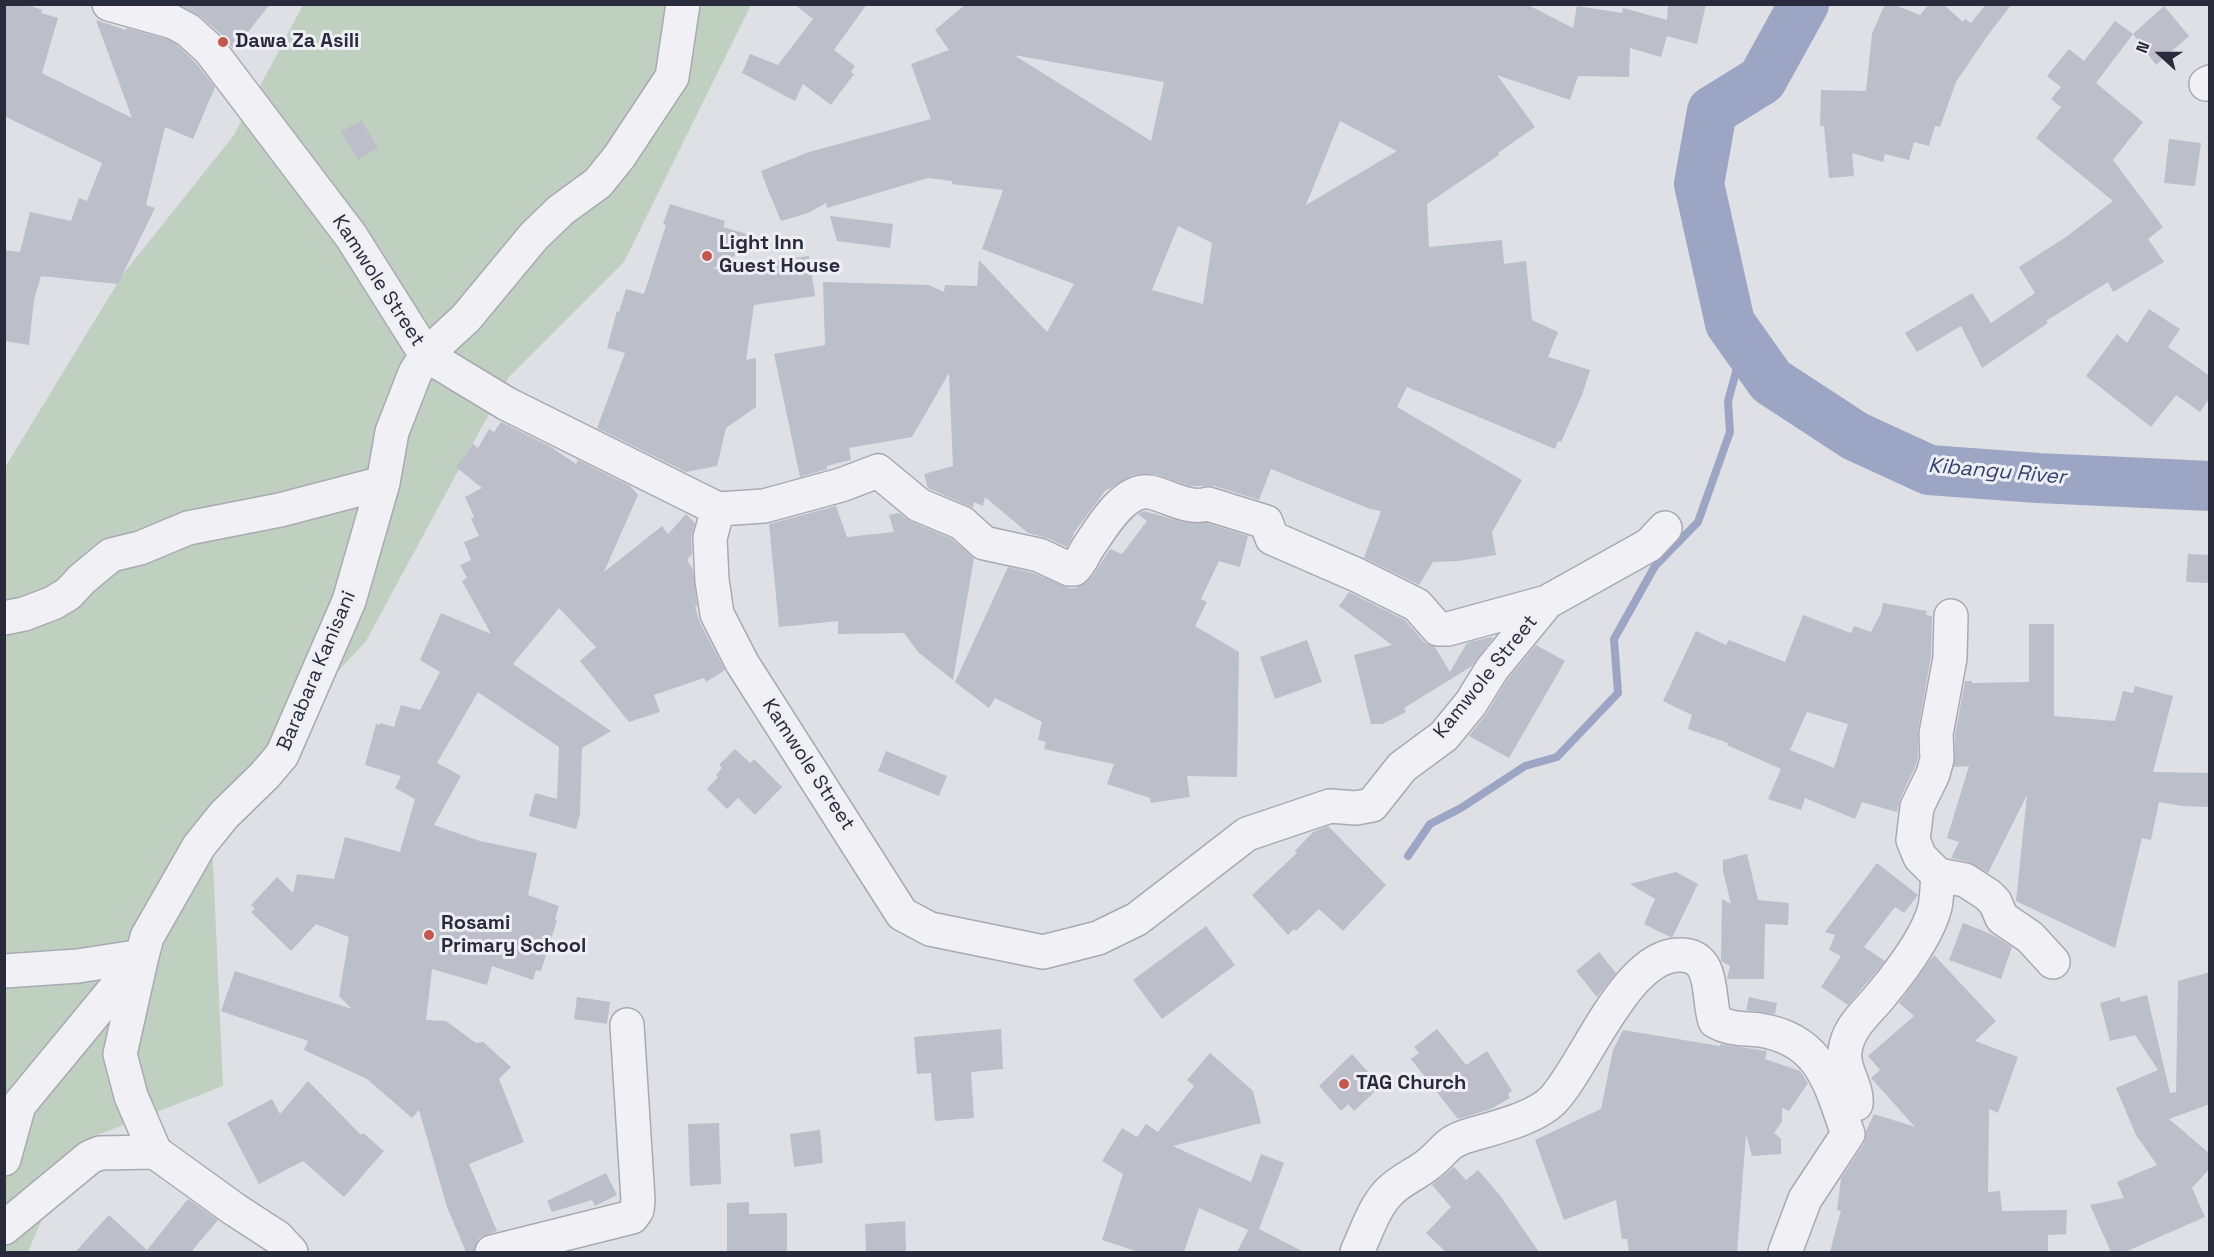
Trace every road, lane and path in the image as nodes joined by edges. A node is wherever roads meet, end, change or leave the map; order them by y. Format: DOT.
graph roads {
  1 [pos="109,4"];
  2 [pos="683,4"];
  3 [pos="426,355"];
  4 [pos="383,483"];
  5 [pos="718,509"];
  6 [pos="1665,528"];
  7 [pos="1547,602"];
  8 [pos="1951,616"];
  9 [pos="4,618"];
  10 [pos="1938,875"];
  11 [pos="142,956"];
  12 [pos="2053,962"];
  13 [pos="4,972"];
  14 [pos="627,1025"];
  15 [pos="1848,1134"];
  16 [pos="155,1152"];
  17 [pos="4,1159"];
  18 [pos="4,1228"];
  19 [pos="291,1252"];
  20 [pos="492,1252"];
  21 [pos="1357,1252"];
  22 [pos="1785,1252"];
  1 -- 3 [label="street, Kamwole Street"];
  2 -- 3 [label="street, Barabara Kanisani"];
  3 -- 4 [label="street, Barabara Kanisani"];
  3 -- 5 [label="street, Kamwole Street"];
  4 -- 9 [label="street"];
  4 -- 11 [label="street, Barabara Kanisani"];
  5 -- 7 [label="street"];
  5 -- 7 [label="street, Kamwole Street"];
  6 -- 7 [label="street, Kamwole Street"];
  8 -- 10 [label="street"];
  10 -- 12 [label="street"];
  10 -- 15 [label="street"];
  11 -- 13 [label="street"];
  11 -- 16 [label="street"];
  11 -- 17 [label="street, Barabara Kanisani"];
  14 -- 20 [label="street"];
  15 -- 21 [label="street"];
  15 -- 22 [label="street"];
  16 -- 18 [label="street"];
  16 -- 19 [label="street"];
}
